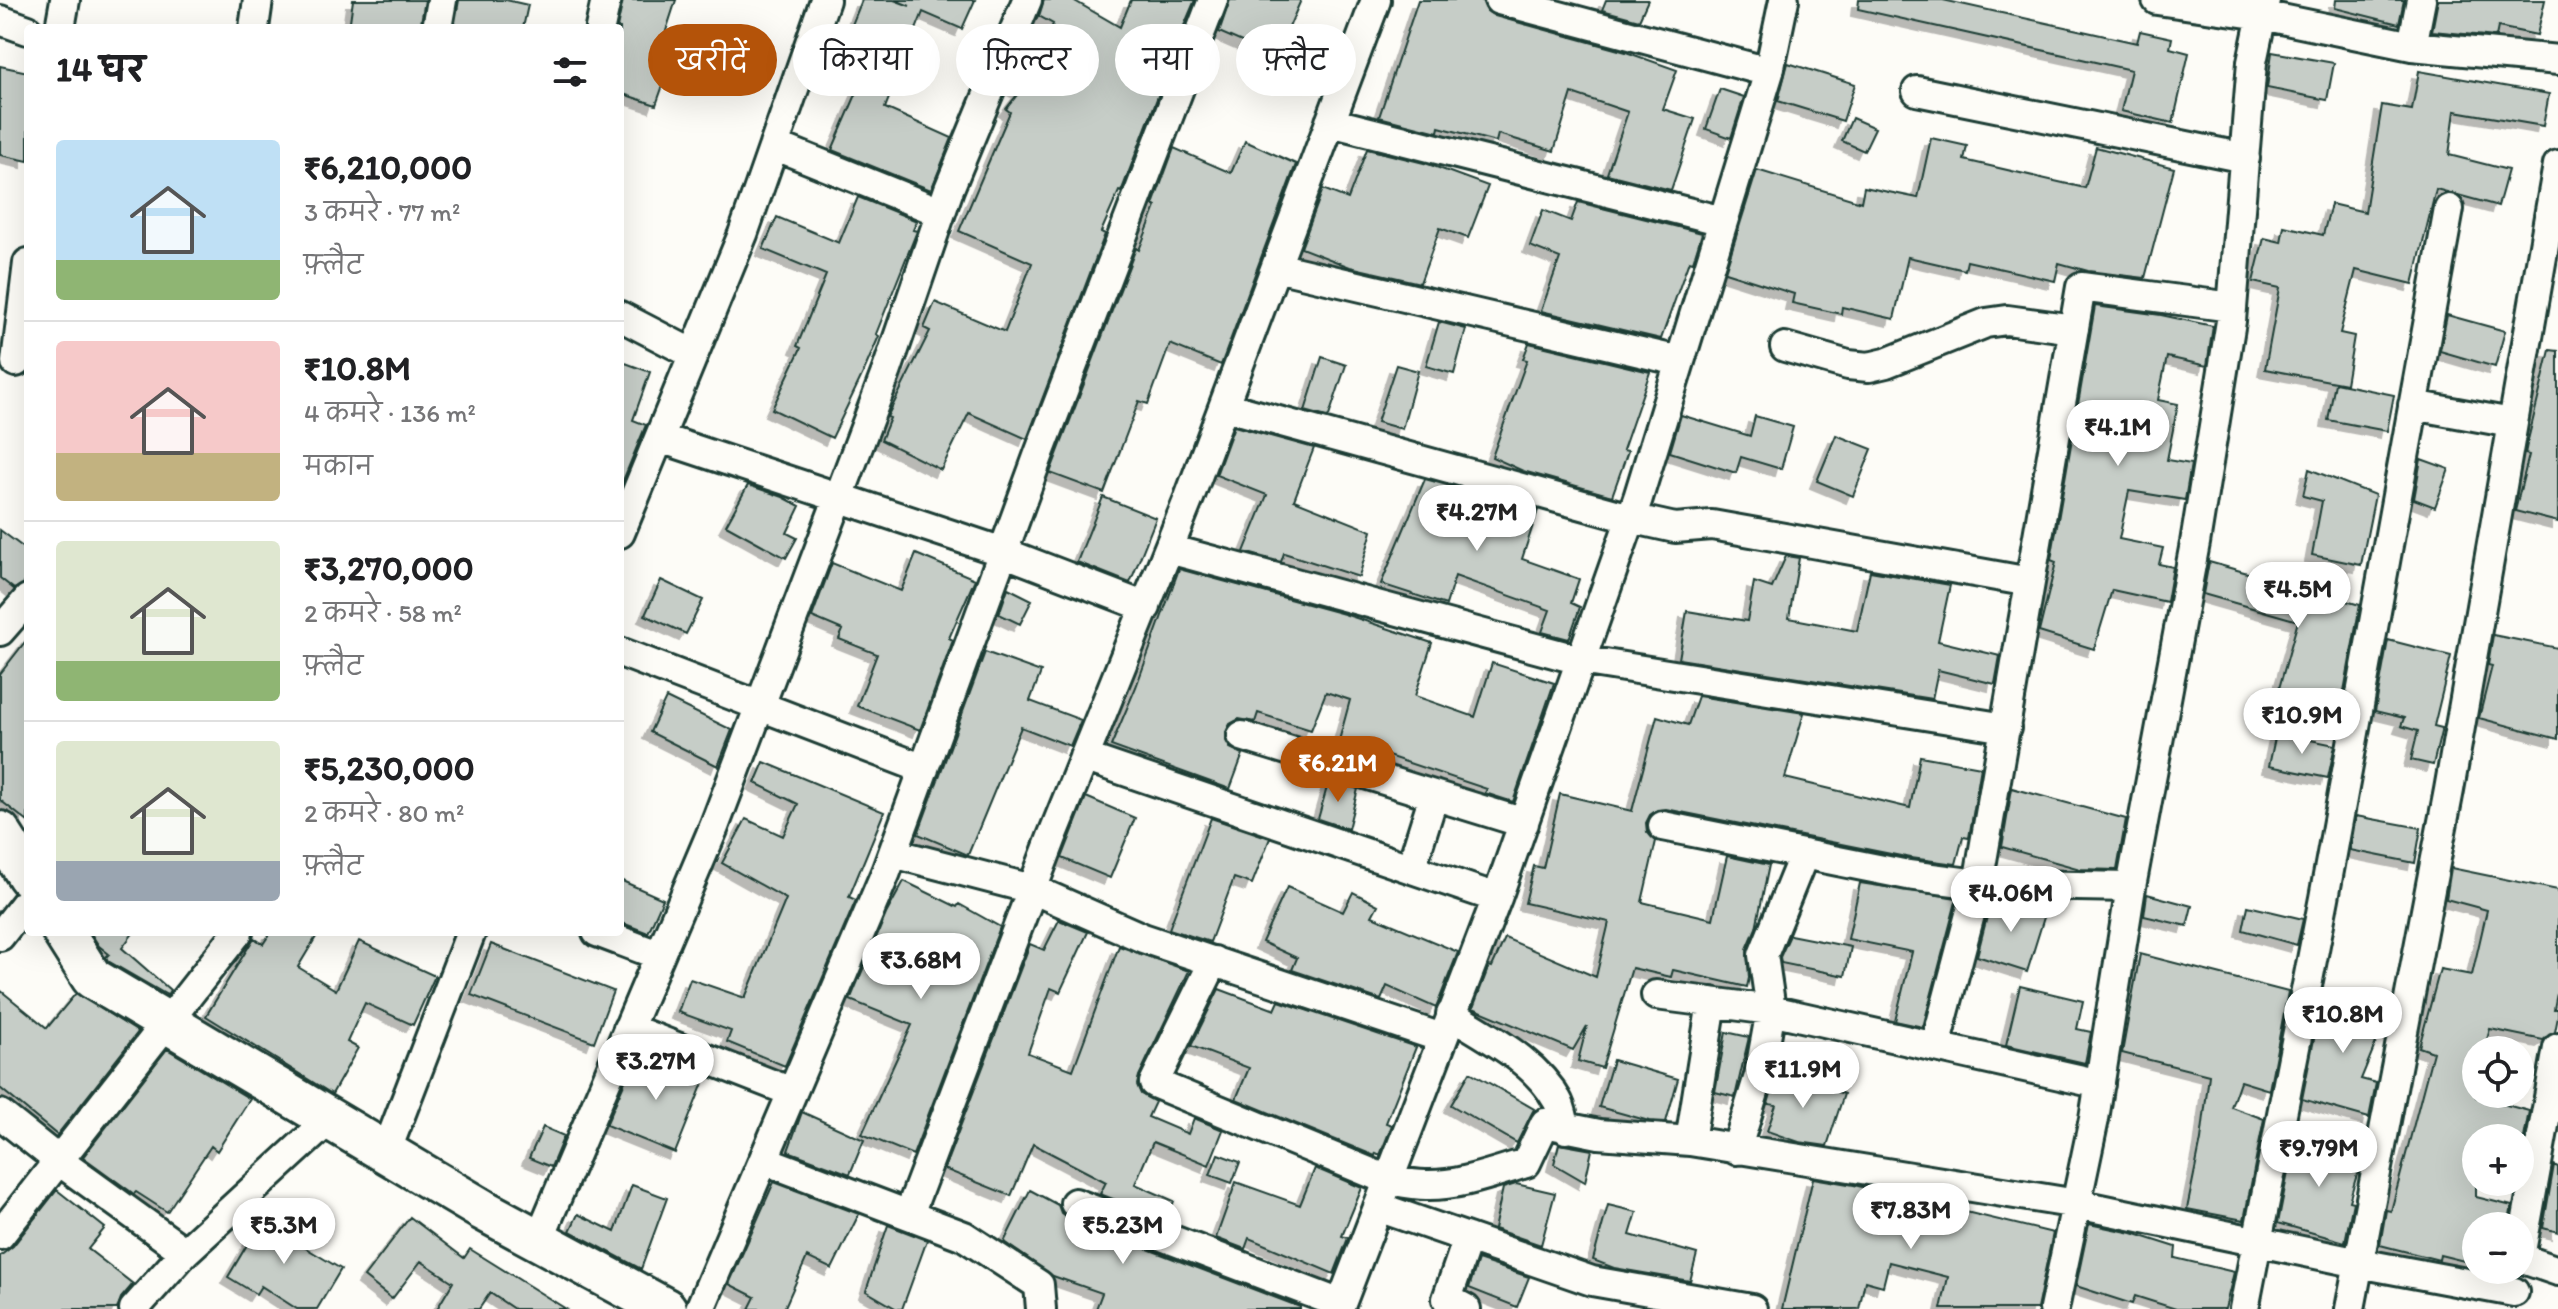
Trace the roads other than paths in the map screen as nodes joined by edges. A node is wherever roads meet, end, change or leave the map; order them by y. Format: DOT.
graph roads {
  1 [pos="65,0"];
  2 [pos="258,0"];
  3 [pos="442,0"];
  4 [pos="606,0"];
  5 [pos="825,0"];
  6 [pos="1027,0"];
  7 [pos="1213,0"];
  8 [pos="1376,0"];
  9 [pos="1499,0"];
  10 [pos="1784,0"];
  11 [pos="2157,0"];
  12 [pos="2421,0"];
  13 [pos="2263,7"];
  14 [pos="0,20"];
  15 [pos="61,24"];
  16 [pos="255,24"];
  17 [pos="438,24"];
  18 [pos="601,24"];
  19 [pos="24,29"];
  20 [pos="2412,46"];
  21 [pos="2558,60"];
  22 [pos="1769,72"];
  23 [pos="1917,91"];
  24 [pos="1330,122"];
  25 [pos="774,145"];
  26 [pos="2245,158"];
  27 [pos="2558,165"];
  28 [pos="2449,209"];
  29 [pos="940,212"];
  30 [pos="1723,221"];
  31 [pos="1276,267"];
  32 [pos="24,293"];
  33 [pos="2232,307"];
  34 [pos="624,318"];
  35 [pos="2074,329"];
  36 [pos="1785,347"];
  37 [pos="693,354"];
  38 [pos="15,361"];
  39 [pos="1679,361"];
  40 [pos="2413,405"];
  41 [pos="1224,406"];
  42 [pos="2512,423"];
  43 [pos="660,438"];
  44 [pos="839,496"];
  45 [pos="1630,518"];
  46 [pos="624,519"];
  47 [pos="1169,549"];
  48 [pos="1003,552"];
  49 [pos="2030,582"];
  50 [pos="24,604"];
  51 [pos="1146,607"];
  52 [pos="0,631"];
  53 [pos="624,654"];
  54 [pos="1580,660"];
  55 [pos="759,707"];
  56 [pos="2006,728"];
  57 [pos="1242,736"];
  58 [pos="1084,757"];
  59 [pos="924,769"];
  60 [pos="1434,795"];
  61 [pos="1524,823"];
  62 [pos="1663,826"];
  63 [pos="0,832"];
  64 [pos="893,853"];
  65 [pos="1804,854"];
  66 [pos="1411,868"];
  67 [pos="24,870"];
  68 [pos="1978,884"];
  69 [pos="2131,887"];
  70 [pos="1032,889"];
  71 [pos="1497,898"];
  72 [pos="24,905"];
  73 [pos="0,936"];
  74 [pos="66,936"];
  75 [pos="235,936"];
  76 [pos="469,936"];
  77 [pos="608,936"];
  78 [pos="658,955"];
  79 [pos="1214,961"];
  80 [pos="1656,995"];
  81 [pos="1712,1002"];
  82 [pos="1771,1010"];
  83 [pos="166,1022"];
  84 [pos="1447,1026"];
  85 [pos="628,1028"];
  86 [pos="1935,1047"];
  87 [pos="2558,1048"];
  88 [pos="2100,1084"];
  89 [pos="792,1092"];
  90 [pos="0,1114"];
  91 [pos="330,1119"];
  92 [pos="2551,1126"];
  93 [pos="1566,1129"];
  94 [pos="1690,1141"];
  95 [pos="1736,1150"];
  96 [pos="386,1152"];
  97 [pos="764,1160"];
  98 [pos="59,1161"];
  99 [pos="1388,1180"];
  100 [pos="1075,1203"];
  101 [pos="2077,1204"];
  102 [pos="1378,1207"];
  103 [pos="2531,1212"];
  104 [pos="909,1214"];
  105 [pos="0,1235"];
  106 [pos="1468,1238"];
  107 [pos="539,1239"];
  108 [pos="2257,1242"];
  109 [pos="185,1252"];
  110 [pos="2359,1263"];
  111 [pos="2534,1263"];
  112 [pos="2558,1271"];
  113 [pos="2515,1290"];
  114 [pos="1340,1306"];
  115 [pos="134,1309"];
  116 [pos="666,1309"];
  117 [pos="700,1309"];
  118 [pos="1041,1309"];
  119 [pos="1466,1309"];
  120 [pos="1752,1309"];
  121 [pos="2054,1309"];
  122 [pos="2244,1309"];
  123 [pos="2350,1309"];
  1 -- 15 [label="street"];
  2 -- 16 [label="street"];
  3 -- 17 [label="street"];
  4 -- 18 [label="street"];
  5 -- 25 [label="street"];
  6 -- 29 [label="street"];
  7 -- 48 [label="street"];
  8 -- 24 [label="street"];
  9 -- 22 [label="street"];
  10 -- 22 [label="street"];
  11 -- 13 [label="street"];
  12 -- 20 [label="street"];
  13 -- 20 [label="street"];
  13 -- 26 [label="street"];
  14 -- 19 [label="street"];
  20 -- 21 [label="street"];
  22 -- 30 [label="street"];
  23 -- 26 [label="street"];
  24 -- 30 [label="street"];
  24 -- 31 [label="street"];
  25 -- 29 [label="street"];
  25 -- 37 [label="street"];
  26 -- 33 [label="street"];
  27 -- 42 [label="street"];
  28 -- 40 [label="street"];
  29 -- 44 [label="street"];
  30 -- 39 [label="street"];
  31 -- 39 [label="street"];
  31 -- 41 [label="street"];
  32 -- 38 [label="street"];
  33 -- 35 [label="street"];
  33 -- 69 [label="street"];
  34 -- 37 [label="street"];
  35 -- 36 [label="street"];
  35 -- 49 [label="street"];
  37 -- 43 [label="street"];
  39 -- 45 [label="street"];
  40 -- 42 [label="street"];
  40 -- 108 [label="street"];
  41 -- 45 [label="street"];
  41 -- 47 [label="street"];
  42 -- 110 [label="street"];
  43 -- 44 [label="street"];
  43 -- 46 [label="street"];
  44 -- 48 [label="street"];
  44 -- 55 [label="street"];
  45 -- 49 [label="street"];
  45 -- 54 [label="street"];
  47 -- 51 [label="street"];
  47 -- 54 [label="street"];
  48 -- 51 [label="street"];
  48 -- 59 [label="street"];
  49 -- 56 [label="street"];
  50 -- 52 [label="street"];
  51 -- 58 [label="street"];
  53 -- 55 [label="street"];
  54 -- 56 [label="street"];
  54 -- 61 [label="street"];
  55 -- 59 [label="street"];
  55 -- 78 [label="street"];
  56 -- 68 [label="street"];
  57 -- 60 [label="street"];
  58 -- 66 [label="street"];
  58 -- 70 [label="street"];
  59 -- 64 [label="street"];
  60 -- 61 [label="street"];
  60 -- 66 [label="street"];
  61 -- 71 [label="street"];
  62 -- 65 [label="street"];
  63 -- 67 [label="street"];
  64 -- 70 [label="street"];
  64 -- 89 [label="street"];
  65 -- 68 [label="street"];
  65 -- 82 [label="street"];
  66 -- 71 [label="street"];
  68 -- 69 [label="street"];
  68 -- 86 [label="street"];
  69 -- 88 [label="street"];
  70 -- 79 [label="street"];
  70 -- 104 [label="street"];
  71 -- 84 [label="street"];
  72 -- 73 [label="street"];
  74 -- 83 [label="street"];
  75 -- 83 [label="street"];
  76 -- 96 [label="street"];
  77 -- 78 [label="street"];
  78 -- 85 [label="street"];
  79 -- 84 [label="street"];
  79 -- 99 [label="street"];
  80 -- 81 [label="street"];
  81 -- 82 [label="street"];
  81 -- 94 [label="street"];
  82 -- 86 [label="street"];
  82 -- 95 [label="street"];
  83 -- 91 [label="street"];
  83 -- 98 [label="street"];
  84 -- 93 [label="street"];
  84 -- 99 [label="street"];
  85 -- 89 [label="street"];
  85 -- 107 [label="street"];
  86 -- 88 [label="street"];
  87 -- 92 [label="street"];
  88 -- 101 [label="street"];
  89 -- 97 [label="street"];
  90 -- 98 [label="street"];
  91 -- 96 [label="street"];
  91 -- 109 [label="street"];
  92 -- 103 [label="street"];
  93 -- 94 [label="street"];
  93 -- 99 [label="street"];
  94 -- 95 [label="street"];
  95 -- 101 [label="street"];
  96 -- 107 [label="street"];
  97 -- 104 [label="street"];
  97 -- 117 [label="street"];
  98 -- 105 [label="street"];
  98 -- 109 [label="street"];
  99 -- 102 [label="street"];
  100 -- 114 [label="street"];
  101 -- 108 [label="street"];
  101 -- 121 [label="street"];
  102 -- 106 [label="street"];
  102 -- 114 [label="street"];
  104 -- 118 [label="street"];
  106 -- 119 [label="street"];
  106 -- 120 [label="street"];
  107 -- 116 [label="street"];
  108 -- 110 [label="street"];
  108 -- 122 [label="street"];
  109 -- 115 [label="street"];
  110 -- 113 [label="street"];
  110 -- 123 [label="street"];
  111 -- 112 [label="street"];
}
